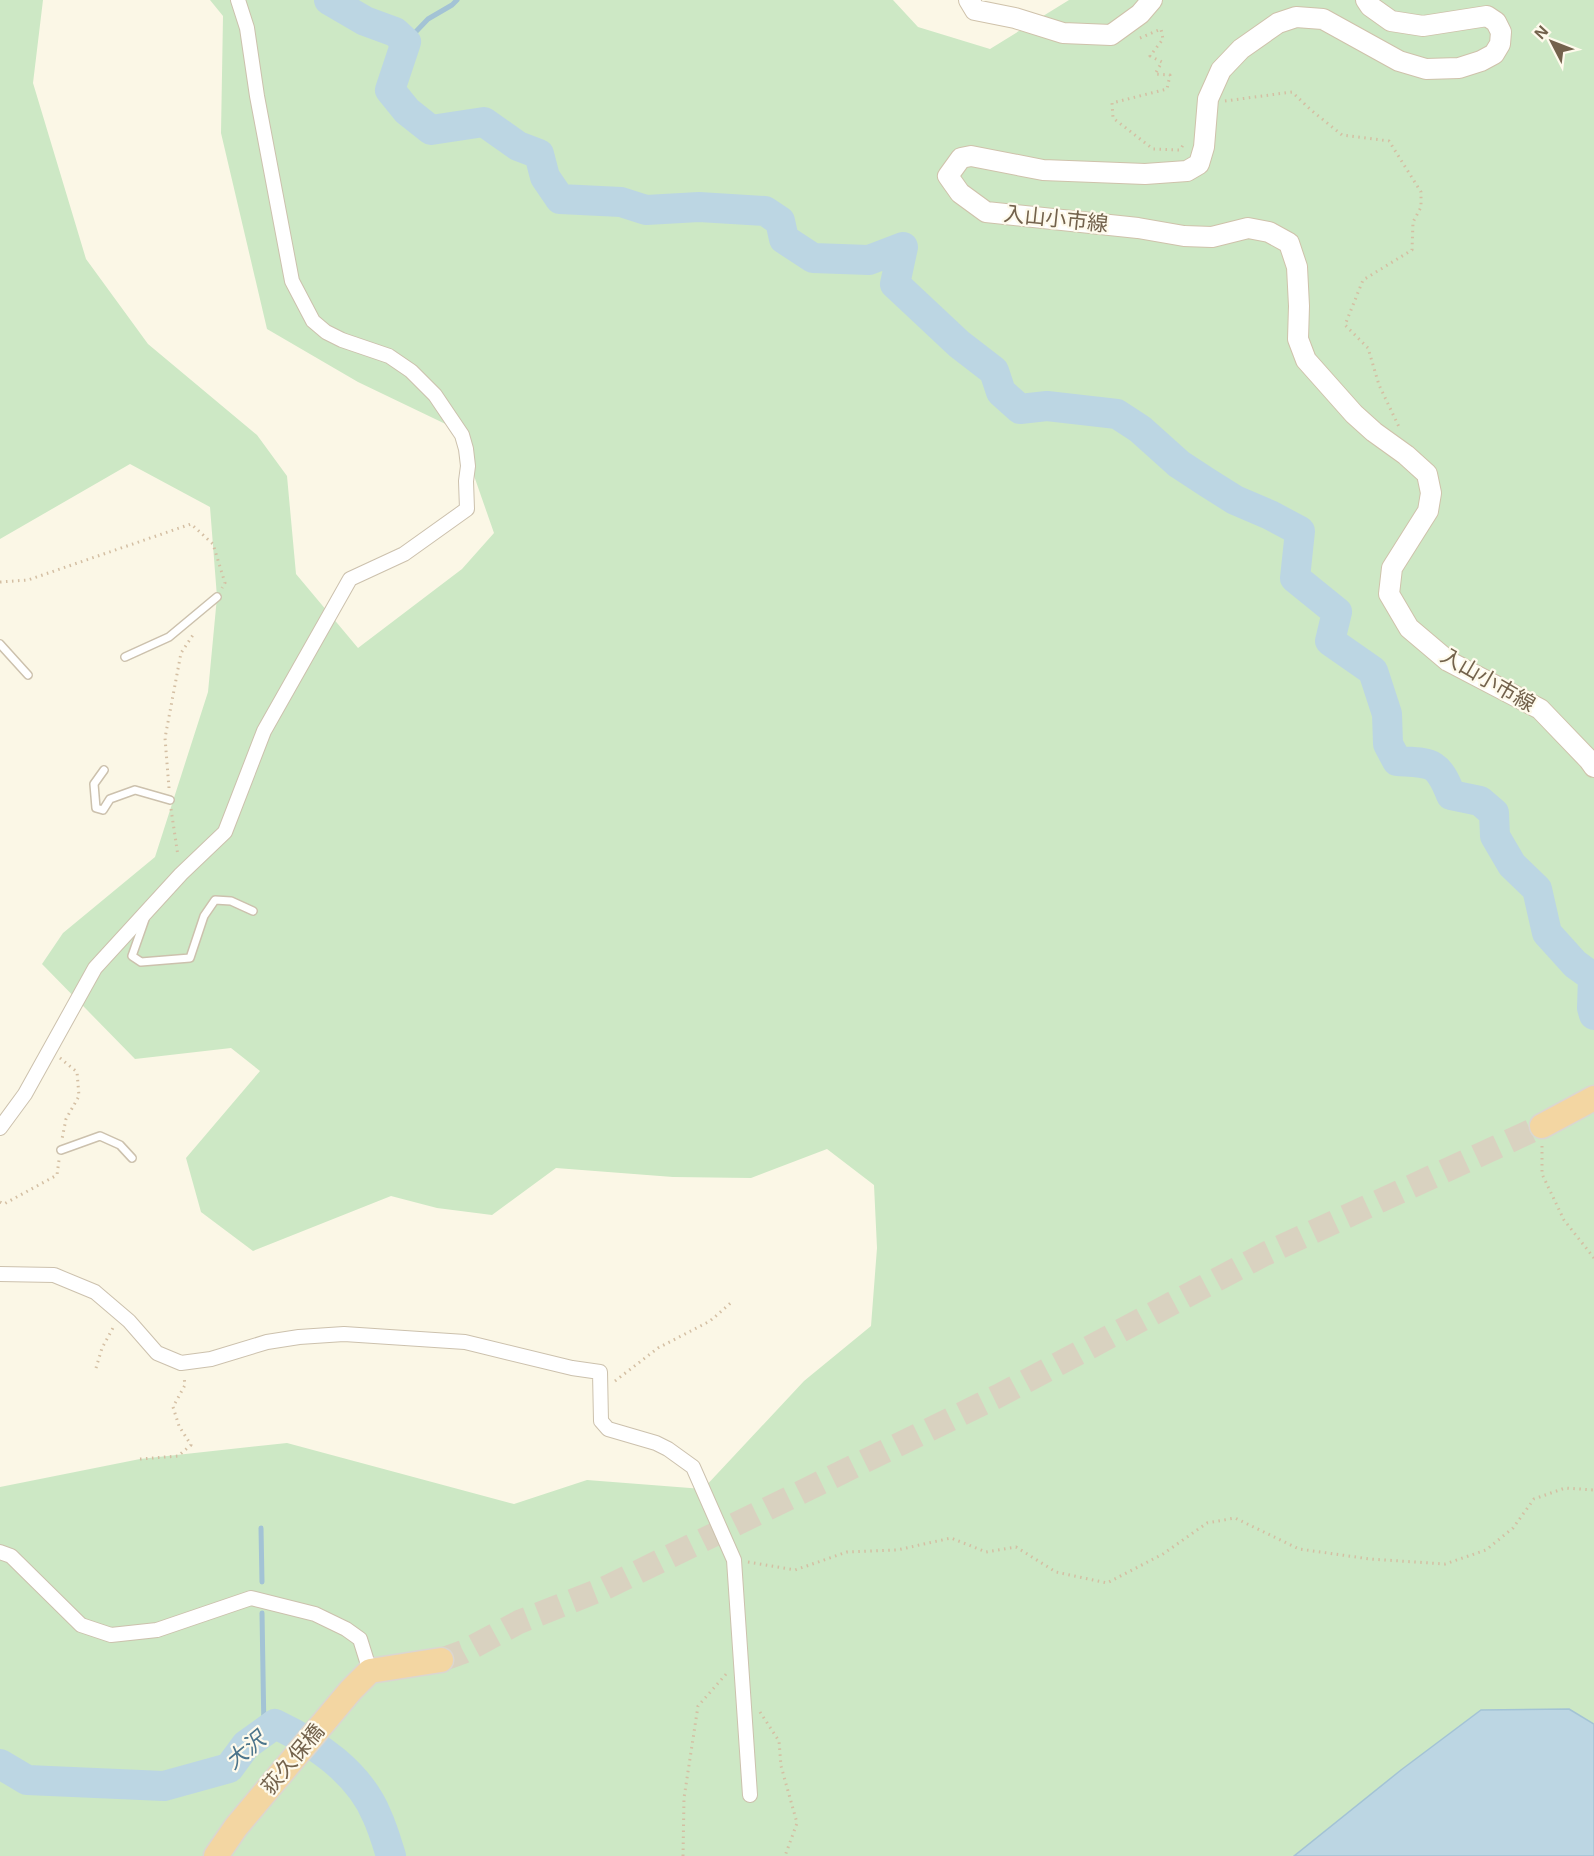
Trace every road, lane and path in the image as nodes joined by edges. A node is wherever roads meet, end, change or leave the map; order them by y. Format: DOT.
graph roads {
  1 [pos="238,0"];
  2 [pos="969,0"];
  3 [pos="1152,0"];
  4 [pos="1366,0"];
  5 [pos="1111,35"];
  6 [pos="1208,99"];
  7 [pos="1190,135"];
  8 [pos="1406,455"];
  9 [pos="217,597"];
  10 [pos="0,644"];
  11 [pos="125,657"];
  12 [pos="28,675"];
  13 [pos="1594,767"];
  14 [pos="104,770"];
  15 [pos="170,800"];
  16 [pos="149,909"];
  17 [pos="253,911"];
  18 [pos="49,1051"];
  19 [pos="1594,1098"];
  20 [pos="1542,1126"];
  21 [pos="0,1128"];
  22 [pos="61,1150"];
  23 [pos="132,1158"];
  24 [pos="0,1202"];
  25 [pos="1594,1258"];
  26 [pos="0,1274"];
  27 [pos="733,1301"];
  28 [pos="135,1328"];
  29 [pos="181,1363"];
  30 [pos="96,1368"];
  31 [pos="602,1391"];
  32 [pos="140,1459"];
  33 [pos="1594,1490"];
  34 [pos="0,1552"];
  35 [pos="734,1560"];
  36 [pos="740,1658"];
  37 [pos="441,1660"];
  38 [pos="370,1671"];
  39 [pos="743,1699"];
  40 [pos="750,1795"];
  41 [pos="216,1856"];
  42 [pos="683,1856"];
  43 [pos="785,1856"];
  1 -- 16 [label="street"];
  2 -- 5 [label="main road"];
  3 -- 5 [label="main road"];
  4 -- 6 [label="main road, 入山小市線"];
  5 -- 7 [label="path"];
  6 -- 8 [label="path"];
  6 -- 8 [label="main road, 入山小市線"];
  8 -- 13 [label="main road, 入山小市線"];
  9 -- 11 [label="lane"];
  10 -- 12 [label="lane"];
  14 -- 15 [label="lane"];
  16 -- 17 [label="lane"];
  16 -- 18 [label="street"];
  18 -- 21 [label="street"];
  18 -- 22 [label="path"];
  19 -- 20 [label="highway"];
  20 -- 25 [label="path"];
  22 -- 23 [label="lane"];
  22 -- 24 [label="path"];
  26 -- 28 [label="street"];
  27 -- 31 [label="path"];
  28 -- 29 [label="street"];
  28 -- 30 [label="path"];
  29 -- 31 [label="street"];
  29 -- 32 [label="path"];
  31 -- 35 [label="street"];
  33 -- 35 [label="path"];
  34 -- 38 [label="street"];
  35 -- 36 [label="street"];
  36 -- 39 [label="street"];
  36 -- 42 [label="path"];
  37 -- 38 [label="highway"];
  38 -- 41 [label="highway, 荻久保橋"];
  39 -- 40 [label="street"];
  39 -- 43 [label="path"];
}
